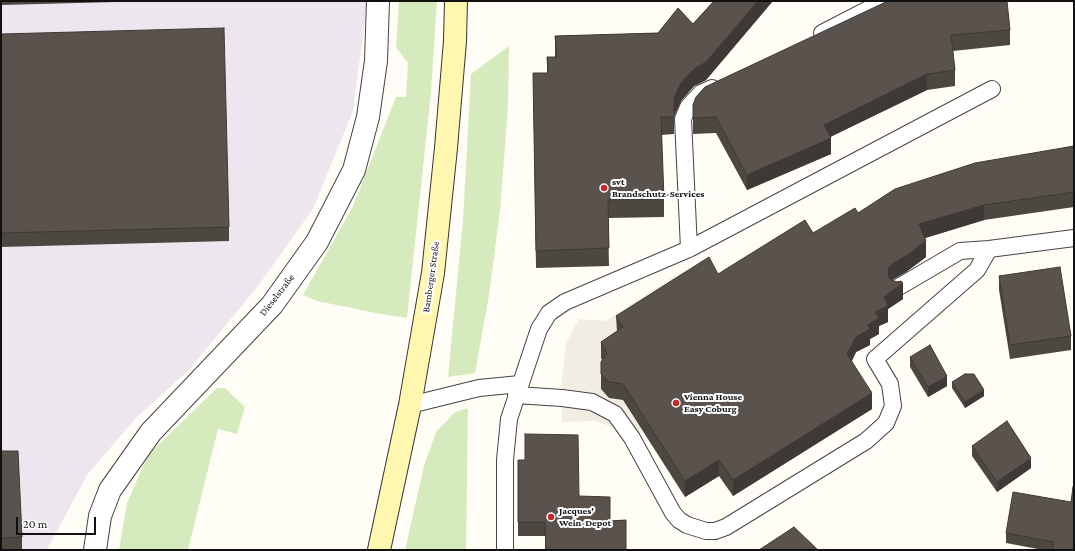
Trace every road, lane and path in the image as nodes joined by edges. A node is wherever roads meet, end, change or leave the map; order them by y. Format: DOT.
graph roads {
  1 [pos="378,1"];
  2 [pos="456,1"];
  3 [pos="884,1"];
  4 [pos="807,40"];
  5 [pos="722,83"];
  6 [pos="992,89"];
  7 [pos="1074,238"];
  8 [pos="689,249"];
  9 [pos="989,249"];
  10 [pos="897,288"];
  11 [pos="518,389"];
  12 [pos="410,405"];
  13 [pos="95,550"];
  14 [pos="379,550"];
  15 [pos="505,550"];
  1 -- 13 [label="street, Dieselstraße"];
  2 -- 12 [label="street, Bamberger Straße"];
  3 -- 4 [label="lane"];
  5 -- 8 [label="lane"];
  6 -- 8 [label="lane"];
  7 -- 9 [label="lane"];
  8 -- 11 [label="lane"];
  9 -- 10 [label="lane"];
  9 -- 11 [label="lane"];
  11 -- 12 [label="lane"];
  11 -- 15 [label="lane"];
  12 -- 14 [label="street, Bamberger Straße"];
}
